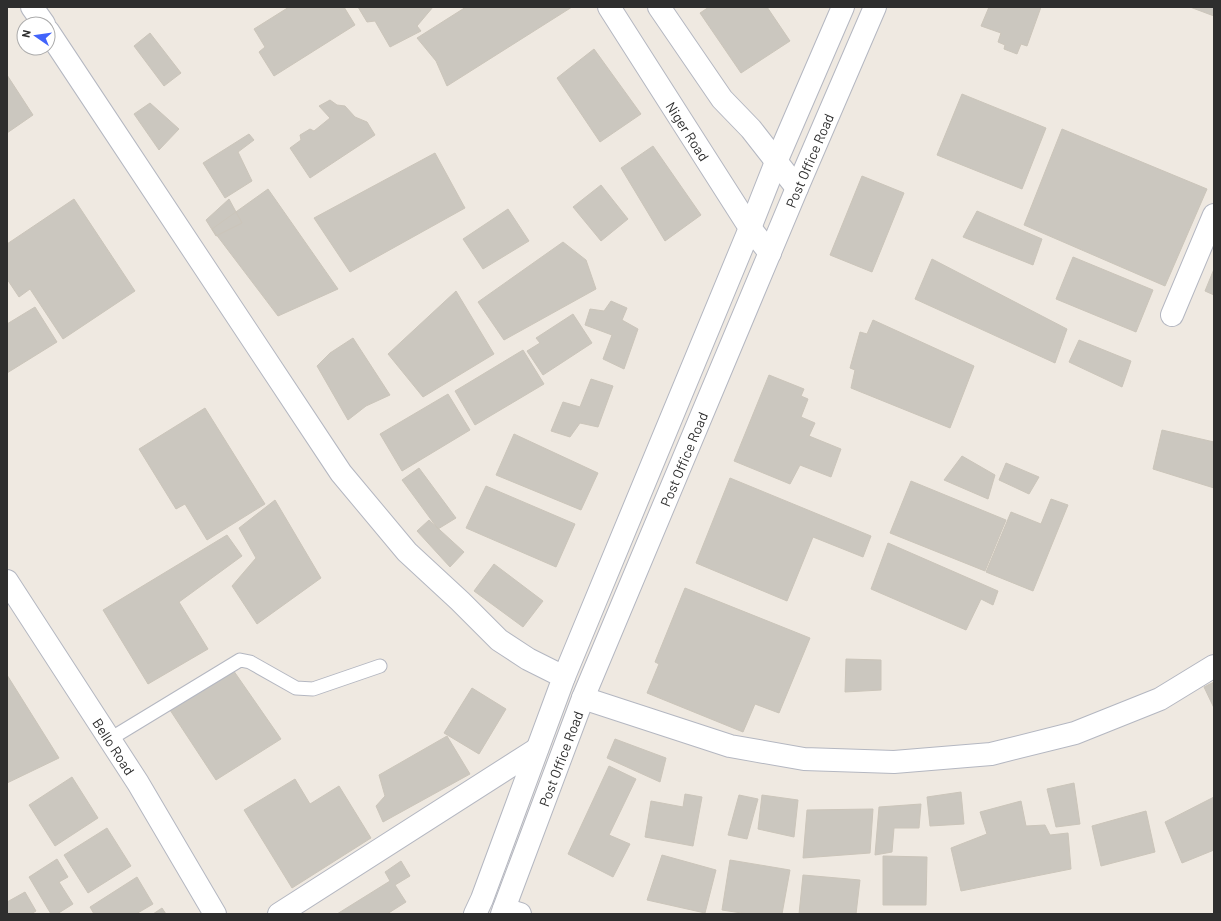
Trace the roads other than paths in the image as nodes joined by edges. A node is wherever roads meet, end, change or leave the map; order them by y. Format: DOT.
graph roads {
  1 [pos="32,7"];
  2 [pos="609,7"];
  3 [pos="659,7"];
  4 [pos="843,7"];
  5 [pos="875,7"];
  6 [pos="38,16"];
  7 [pos="56,43"];
  8 [pos="776,162"];
  9 [pos="797,188"];
  10 [pos="1214,215"];
  11 [pos="750,228"];
  12 [pos="770,253"];
  13 [pos="1172,315"];
  14 [pos="7,581"];
  15 [pos="380,666"];
  16 [pos="1214,666"];
  17 [pos="564,677"];
  18 [pos="583,698"];
  19 [pos="110,739"];
  20 [pos="537,749"];
  21 [pos="509,912"];
  22 [pos="215,914"];
  23 [pos="279,914"];
  24 [pos="475,914"];
  1 -- 6 [label="street"];
  2 -- 11 [label="street, Niger Road"];
  3 -- 8 [label="street"];
  4 -- 8 [label="street, Post Office Road"];
  5 -- 9 [label="street, Post Office Road"];
  7 -- 17 [label="street"];
  8 -- 9 [label="street"];
  8 -- 11 [label="street, Post Office Road"];
  9 -- 12 [label="street, Post Office Road"];
  10 -- 13 [label="street"];
  11 -- 12 [label="street, Niger Road"];
  11 -- 17 [label="street, Post Office Road"];
  12 -- 18 [label="street, Post Office Road"];
  14 -- 19 [label="street, Bello Road"];
  15 -- 19 [label="lane"];
  16 -- 18 [label="street"];
  17 -- 20 [label="street, Post Office Road"];
  18 -- 21 [label="street, Post Office Road"];
  19 -- 22 [label="street, Bello Road"];
  20 -- 23 [label="street"];
  20 -- 24 [label="street, Post Office Road"];
}
